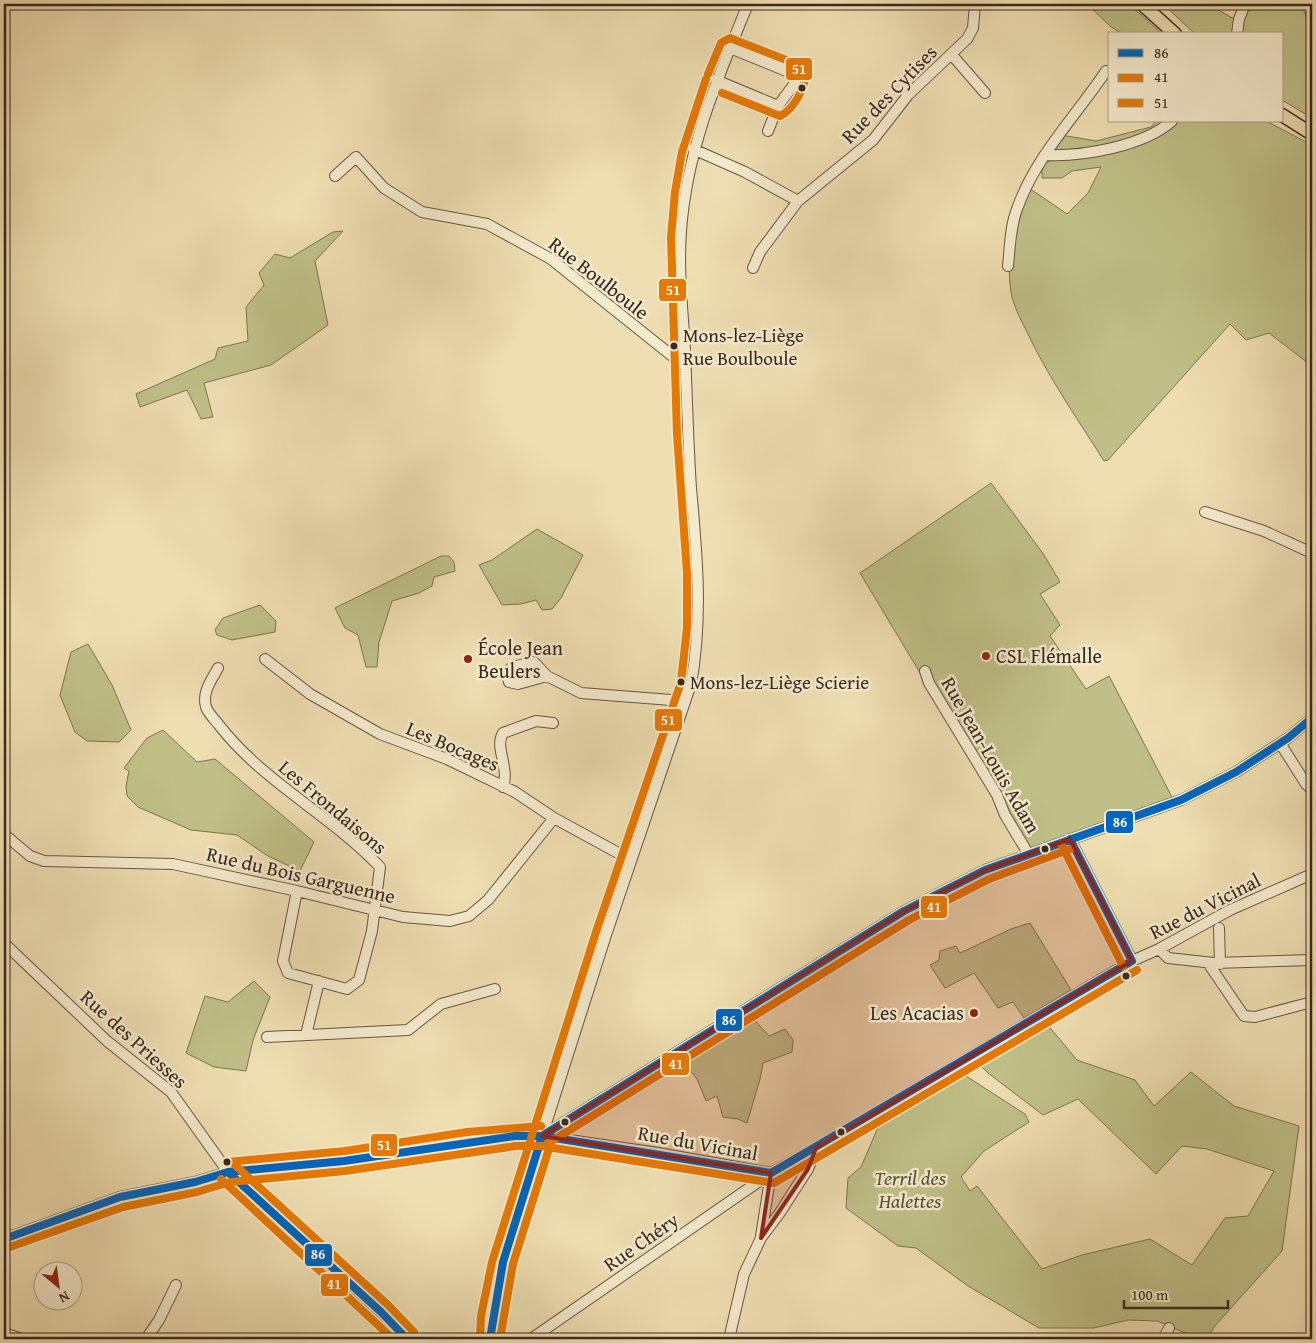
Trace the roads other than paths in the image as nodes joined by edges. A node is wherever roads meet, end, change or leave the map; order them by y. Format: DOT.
graph roads {
  1 [pos="748,4"];
  2 [pos="975,4"];
  3 [pos="1142,4"];
  4 [pos="1245,4"];
  5 [pos="1173,32"];
  6 [pos="1237,32"];
  7 [pos="730,48"];
  8 [pos="952,55"];
  9 [pos="1106,72"];
  10 [pos="716,80"];
  11 [pos="985,93"];
  12 [pos="778,106"];
  13 [pos="1284,116"];
  14 [pos="1171,122"];
  15 [pos="768,131"];
  16 [pos="1312,134"];
  17 [pos="693,149"];
  18 [pos="1045,155"];
  19 [pos="335,176"];
  20 [pos="798,201"];
  21 [pos="1008,266"];
  22 [pos="753,268"];
  23 [pos="686,367"];
  24 [pos="1205,512"];
  25 [pos="1312,554"];
  26 [pos="264,659"];
  27 [pos="218,668"];
  28 [pos="925,671"];
  29 [pos="547,676"];
  30 [pos="684,701"];
  31 [pos="1312,718"];
  32 [pos="553,723"];
  33 [pos="1280,743"];
  34 [pos="503,787"];
  35 [pos="1312,790"];
  36 [pos="554,818"];
  37 [pos="4,834"];
  38 [pos="1070,839"];
  39 [pos="1029,854"];
  40 [pos="631,860"];
  41 [pos="1312,874"];
  42 [pos="297,891"];
  43 [pos="376,910"];
  44 [pos="1219,928"];
  45 [pos="4,943"];
  46 [pos="1159,949"];
  47 [pos="1312,960"];
  48 [pos="1132,961"];
  49 [pos="1208,963"];
  50 [pos="1220,964"];
  51 [pos="318,981"];
  52 [pos="495,989"];
  53 [pos="1312,1002"];
  54 [pos="306,1035"];
  55 [pos="267,1036"];
  56 [pos="542,1136"];
  57 [pos="816,1148"];
  58 [pos="228,1172"];
  59 [pos="771,1173"];
  60 [pos="760,1238"];
  61 [pos="4,1239"];
  62 [pos="176,1285"];
  63 [pos="1169,1328"];
  64 [pos="4,1333"];
  65 [pos="22,1339"];
  66 [pos="146,1339"];
  67 [pos="408,1339"];
  68 [pos="490,1339"];
  69 [pos="531,1339"];
  70 [pos="729,1339"];
  71 [pos="1163,1339"];
  1 -- 7 [label="street"];
  2 -- 8 [label="street, Rue des Cytises"];
  3 -- 5 [label="main road"];
  4 -- 6 [label="street"];
  7 -- 10 [label="street"];
  7 -- 12 [label="street"];
  8 -- 11 [label="street"];
  8 -- 20 [label="street, Rue des Cytises"];
  9 -- 18 [label="street"];
  10 -- 12 [label="street"];
  10 -- 17 [label="street"];
  12 -- 15 [label="street"];
  13 -- 16 [label="main road"];
  14 -- 18 [label="street"];
  17 -- 20 [label="street"];
  17 -- 23 [label="street"];
  18 -- 21 [label="street"];
  19 -- 23 [label="street, Rue Boulboule"];
  20 -- 22 [label="street, Rue des Cytises"];
  23 -- 30 [label="street"];
  24 -- 25 [label="street"];
  26 -- 34 [label="street, Les Bocages"];
  27 -- 43 [label="street, Les Frondaisons"];
  28 -- 39 [label="street, Rue Jean-Louis Adam"];
  29 -- 30 [label="street"];
  30 -- 40 [label="street"];
  31 -- 33 [label="street, Rue Jean-Louis Adam"];
  32 -- 34 [label="street"];
  33 -- 35 [label="street"];
  33 -- 38 [label="street, Rue Jean-Louis Adam"];
  34 -- 36 [label="street, Les Bocages"];
  36 -- 40 [label="street, Les Bocages"];
  36 -- 43 [label="street, Rue du Bois Garguenne"];
  37 -- 42 [label="street, Rue du Bois Garguenne"];
  38 -- 39 [label="street, Rue Jean-Louis Adam"];
  38 -- 48 [label="street"];
  39 -- 56 [label="street, Rue Jean-Louis Adam"];
  40 -- 56 [label="street"];
  41 -- 46 [label="street, Rue du Vicinal"];
  42 -- 43 [label="street, Rue du Bois Garguenne"];
  42 -- 51 [label="street, Les Frondaisons"];
  43 -- 51 [label="street, Les Frondaisons"];
  44 -- 50 [label="street, Rue du Vicinal"];
  45 -- 58 [label="street, Rue des Priesses"];
  46 -- 48 [label="street, Rue du Vicinal"];
  46 -- 49 [label="street"];
  47 -- 50 [label="street"];
  48 -- 57 [label="street, Rue du Vicinal"];
  49 -- 50 [label="street"];
  49 -- 53 [label="street"];
  51 -- 54 [label="street"];
  52 -- 54 [label="street"];
  54 -- 55 [label="street"];
  56 -- 58 [label="street, Rue du Vicinal"];
  56 -- 59 [label="street, Rue du Vicinal"];
  56 -- 68 [label="street"];
  57 -- 59 [label="street, Rue du Vicinal"];
  57 -- 60 [label="street"];
  58 -- 61 [label="street, Rue du Vicinal"];
  58 -- 67 [label="street, Rue des Priesses"];
  59 -- 60 [label="street"];
  59 -- 69 [label="street, Rue Chéry"];
  60 -- 70 [label="street"];
  62 -- 66 [label="street"];
  63 -- 71 [label="street"];
  64 -- 65 [label="street"];
}
